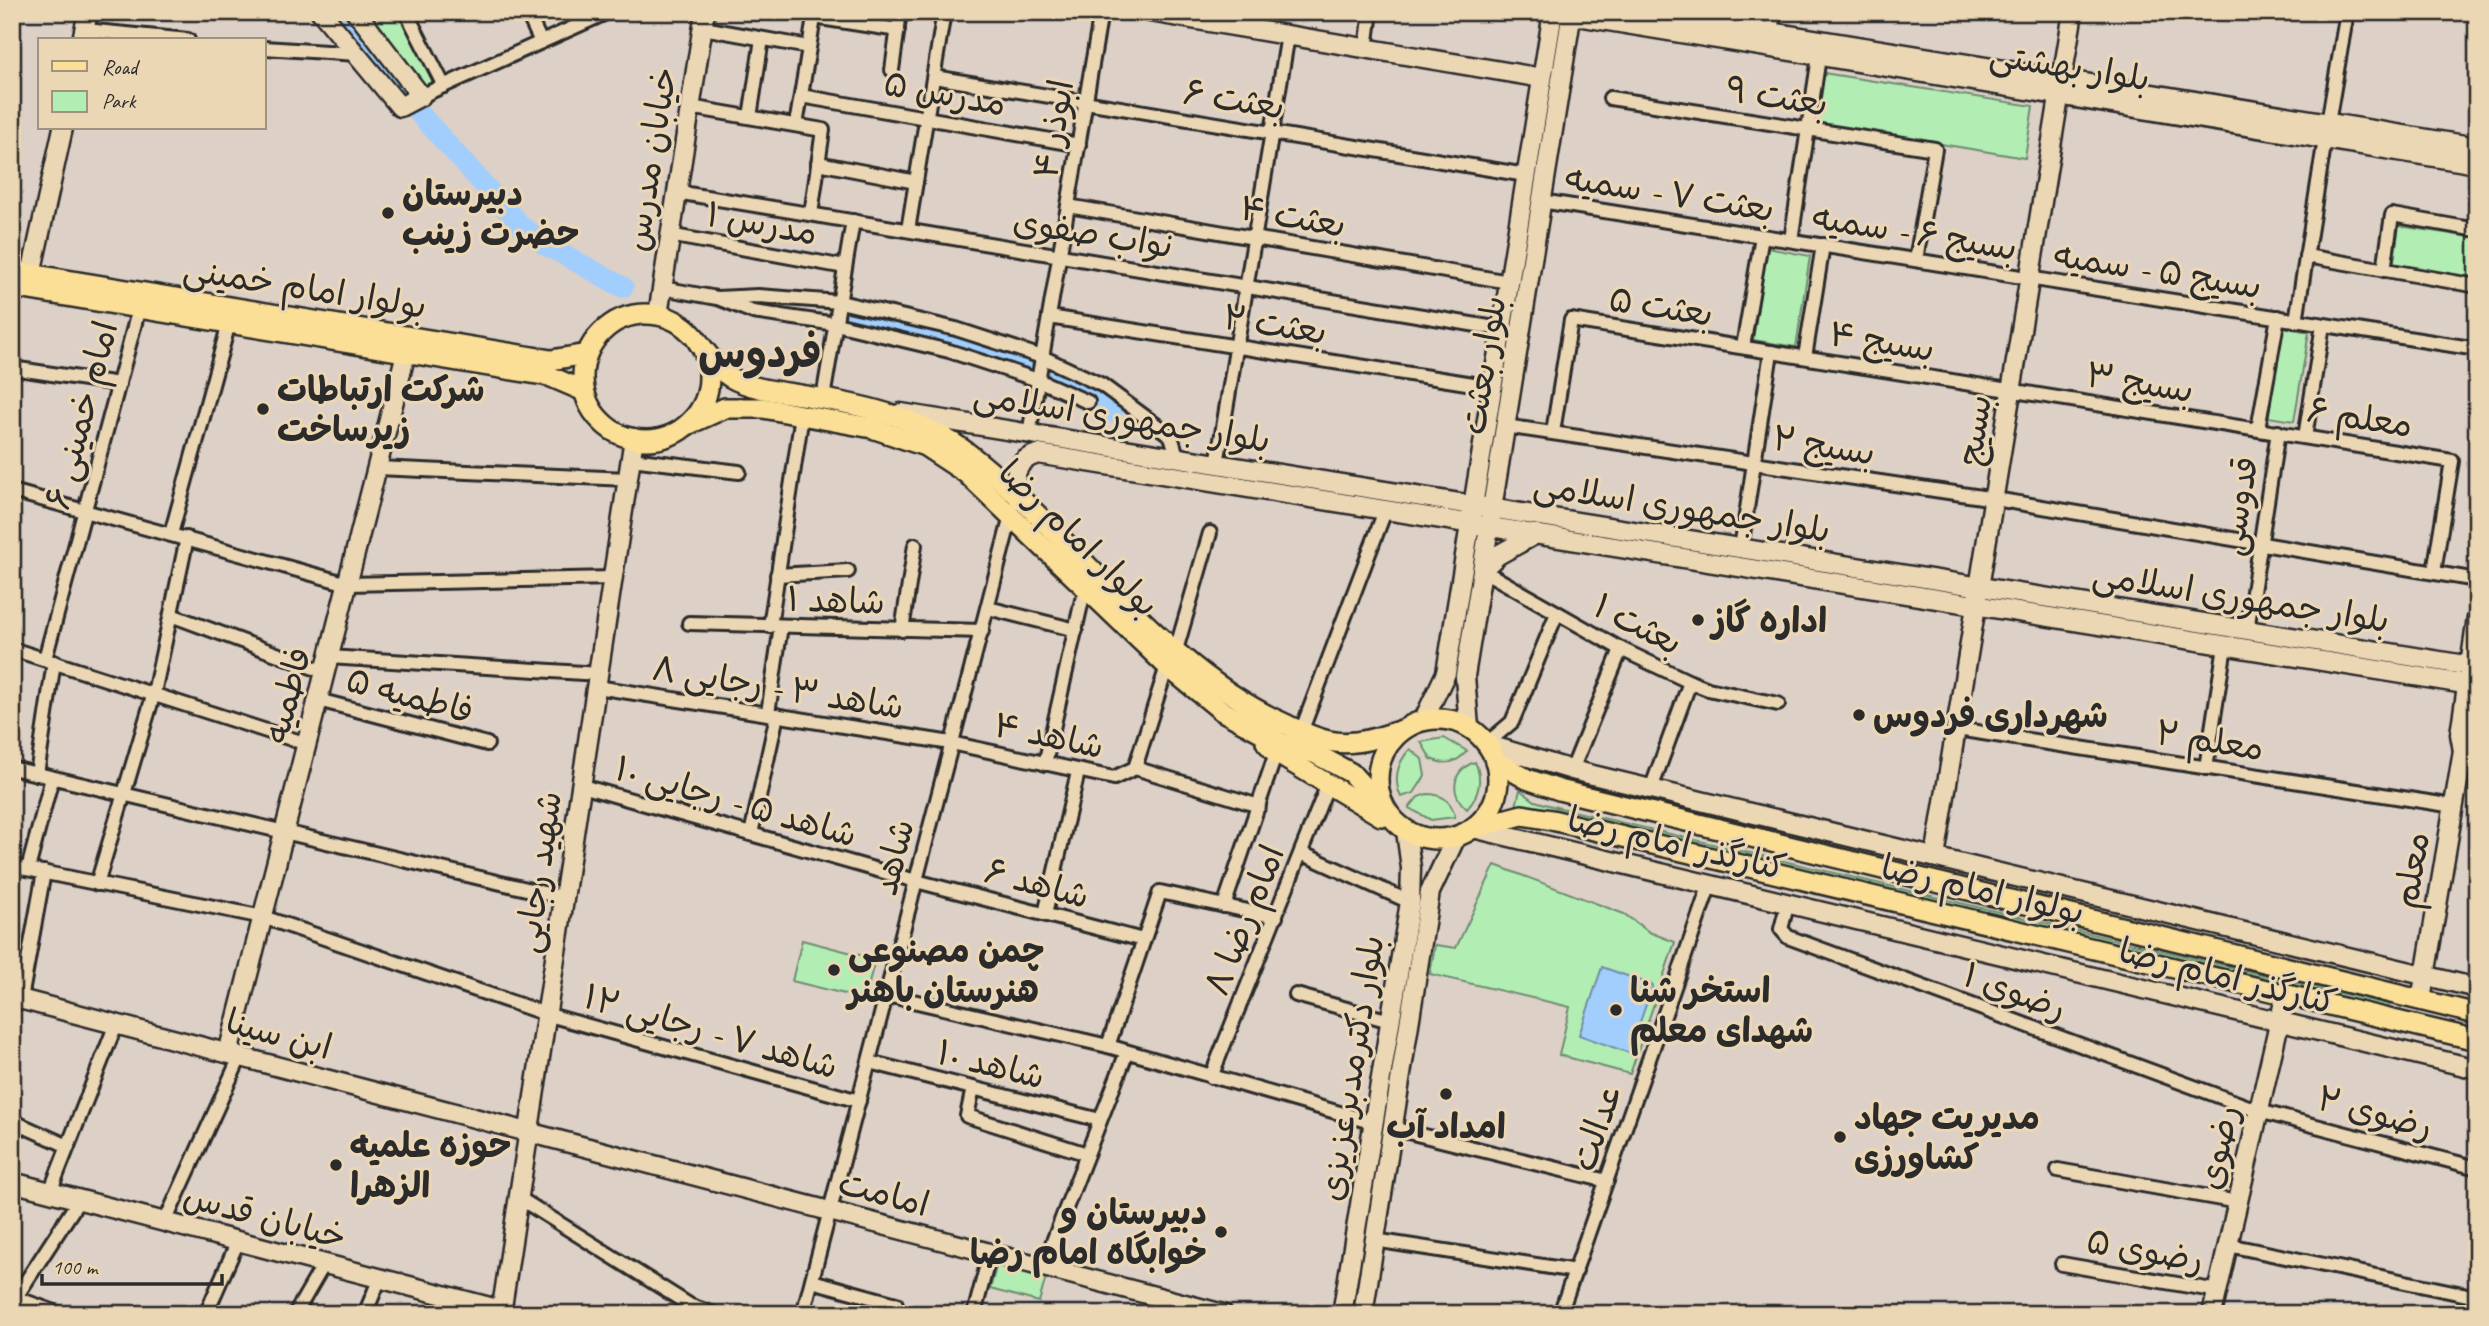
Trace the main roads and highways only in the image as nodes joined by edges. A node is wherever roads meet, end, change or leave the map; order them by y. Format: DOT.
graph roads {
  1 [pos="321,12"];
  2 [pos="356,12"];
  3 [pos="1150,12"];
  4 [pos="1553,12"];
  5 [pos="1648,12"];
  6 [pos="2073,12"];
  7 [pos="1571,14"];
  8 [pos="1207,17"];
  9 [pos="704,20"];
  10 [pos="1542,78"];
  11 [pos="2061,88"];
  12 [pos="62,130"];
  13 [pos="2326,131"];
  14 [pos="2477,147"];
  15 [pos="2477,164"];
  16 [pos="22,273"];
  17 [pos="12,287"];
  18 [pos="658,315"];
  19 [pos="698,342"];
  20 [pos="406,353"];
  21 [pos="587,354"];
  22 [pos="584,391"];
  23 [pos="876,409"];
  24 [pos="687,425"];
  25 [pos="634,438"];
  26 [pos="1177,468"];
  27 [pos="1472,505"];
  28 [pos="1015,508"];
  29 [pos="1491,508"];
  30 [pos="1470,524"];
  31 [pos="1489,526"];
  32 [pos="1536,534"];
  33 [pos="1482,570"];
  34 [pos="1980,587"];
  35 [pos="1978,606"];
  36 [pos="2477,618"];
  37 [pos="1172,658"];
  38 [pos="2473,666"];
  39 [pos="2472,685"];
  40 [pos="2477,709"];
  41 [pos="1423,721"];
  42 [pos="1469,728"];
  43 [pos="1256,730"];
  44 [pos="1402,730"];
  45 [pos="2463,751"];
  46 [pos="1491,752"];
  47 [pos="1398,824"];
  48 [pos="1474,828"];
  49 [pos="1455,837"];
  50 [pos="1935,857"];
  51 [pos="2425,975"];
  52 [pos="2477,988"];
  53 [pos="2286,993"];
  54 [pos="17,998"];
  55 [pos="2421,1000"];
  56 [pos="2477,1014"];
  57 [pos="2280,1021"];
  58 [pos="2416,1024"];
  59 [pos="2477,1040"];
  60 [pos="234,1055"];
  61 [pos="2477,1069"];
  62 [pos="530,1132"];
  63 [pos="12,1182"];
  64 [pos="506,1313"];
  65 [pos="1223,1314"];
  66 [pos="1342,1314"];
  67 [pos="1363,1314"];
  68 [pos="2212,1314"];
  1 -- 2 [label="main road"];
  3 -- 8 [label="main road"];
  4 -- 7 [label="main road, بلوار بهشتی"];
  4 -- 10 [label="main road, بلوار بعثت"];
  5 -- 11 [label="main road, بلوار بهشتی"];
  6 -- 11 [label="main road, بسیج"];
  7 -- 11 [label="main road, بلوار بهشتی"];
  7 -- 29 [label="main road, بلوار بعثت"];
  8 -- 10 [label="main road"];
  9 -- 18 [label="main road, خیابان مدرس"];
  10 -- 27 [label="main road, بلوار بعثت"];
  11 -- 13 [label="main road, بلوار بهشتی"];
  11 -- 34 [label="main road, بسیج"];
  12 -- 16 [label="main road"];
  13 -- 14 [label="main road, بلوار بهشتی"];
  13 -- 15 [label="main road, بلوار بهشتی"];
  16 -- 21 [label="main road, بولوار امام خمینی"];
  17 -- 20 [label="main road, بولوار امام خمینی"];
  18 -- 19 [label="main road"];
  18 -- 21 [label="main road"];
  19 -- 23 [label="main road, بولوار امام رضا"];
  19 -- 24 [label="main road"];
  20 -- 22 [label="main road, بولوار امام خمینی"];
  20 -- 60 [label="main road, فاطمیه"];
  21 -- 22 [label="main road"];
  22 -- 25 [label="main road"];
  23 -- 26 [label="main road, بلوار جمهوری اسلامی"];
  23 -- 28 [label="main road, بولوار امام رضا"];
  24 -- 25 [label="main road"];
  24 -- 28 [label="main road, بولوار امام رضا"];
  25 -- 62 [label="main road, شهید رجایی"];
  26 -- 27 [label="main road, بلوار جمهوری اسلامی"];
  26 -- 28 [label="main road, بلوار جمهوری اسلامی"];
  26 -- 30 [label="main road, بلوار جمهوری اسلامی"];
  27 -- 29 [label="main road, بلوار جمهوری اسلامی"];
  27 -- 30 [label="main road, بلوار بعثت"];
  28 -- 37 [label="main road, بولوار امام رضا"];
  29 -- 31 [label="main road, بلوار بعثت"];
  29 -- 34 [label="main road, بلوار جمهوری اسلامی"];
  30 -- 31 [label="main road, بلوار جمهوری اسلامی"];
  30 -- 41 [label="main road, بلوار بعثت"];
  31 -- 32 [label="main road, بلوار جمهوری اسلامی"];
  31 -- 33 [label="main road, بلوار بعثت"];
  32 -- 33 [label="main road"];
  32 -- 35 [label="main road, بلوار جمهوری اسلامی"];
  33 -- 42 [label="main road, بلوار بعثت"];
  34 -- 35 [label="main road, بسیج"];
  34 -- 38 [label="main road, بلوار جمهوری اسلامی"];
  35 -- 39 [label="main road, بلوار جمهوری اسلامی"];
  35 -- 50 [label="main road, بسیج"];
  36 -- 38 [label="main road, معلم"];
  37 -- 43 [label="main road, بولوار امام رضا"];
  37 -- 44 [label="main road, بولوار امام رضا"];
  38 -- 39 [label="main road, معلم"];
  39 -- 45 [label="main road, معلم"];
  40 -- 45 [label="main road, معلم"];
  41 -- 42 [label="main road"];
  41 -- 44 [label="main road"];
  42 -- 46 [label="main road"];
  43 -- 47 [label="main road"];
  43 -- 47 [label="main road, بولوار امام رضا"];
  44 -- 47 [label="main road"];
  45 -- 51 [label="main road, معلم"];
  46 -- 48 [label="main road"];
  46 -- 50 [label="main road, کنارگذر امام رضا"];
  46 -- 55 [label="main road, بولوار امام رضا"];
  47 -- 49 [label="main road"];
  47 -- 66 [label="main road, بلوار دکترمدبرعزیزی"];
  48 -- 49 [label="main road"];
  48 -- 53 [label="main road, بولوار امام رضا"];
  48 -- 57 [label="main road, کنارگذر امام رضا"];
  49 -- 67 [label="main road, بلوار دکترمدبرعزیزی"];
  50 -- 51 [label="main road, کنارگذر امام رضا"];
  51 -- 52 [label="main road, کنارگذر امام رضا"];
  51 -- 55 [label="main road, معلم"];
  53 -- 57 [label="main road, رضوی"];
  53 -- 58 [label="main road, بولوار امام رضا"];
  54 -- 60 [label="main road, ابن سینا"];
  55 -- 56 [label="main road, بولوار امام رضا"];
  55 -- 58 [label="main road"];
  57 -- 61 [label="main road, کنارگذر امام رضا"];
  57 -- 68 [label="main road, رضوی"];
  58 -- 59 [label="main road, بولوار امام رضا"];
  60 -- 62 [label="main road, ابن سینا"];
  62 -- 64 [label="main road, شهید رجایی"];
  62 -- 65 [label="main road, امامت"];
  63 -- 64 [label="main road, خیابان قدس"];
}
